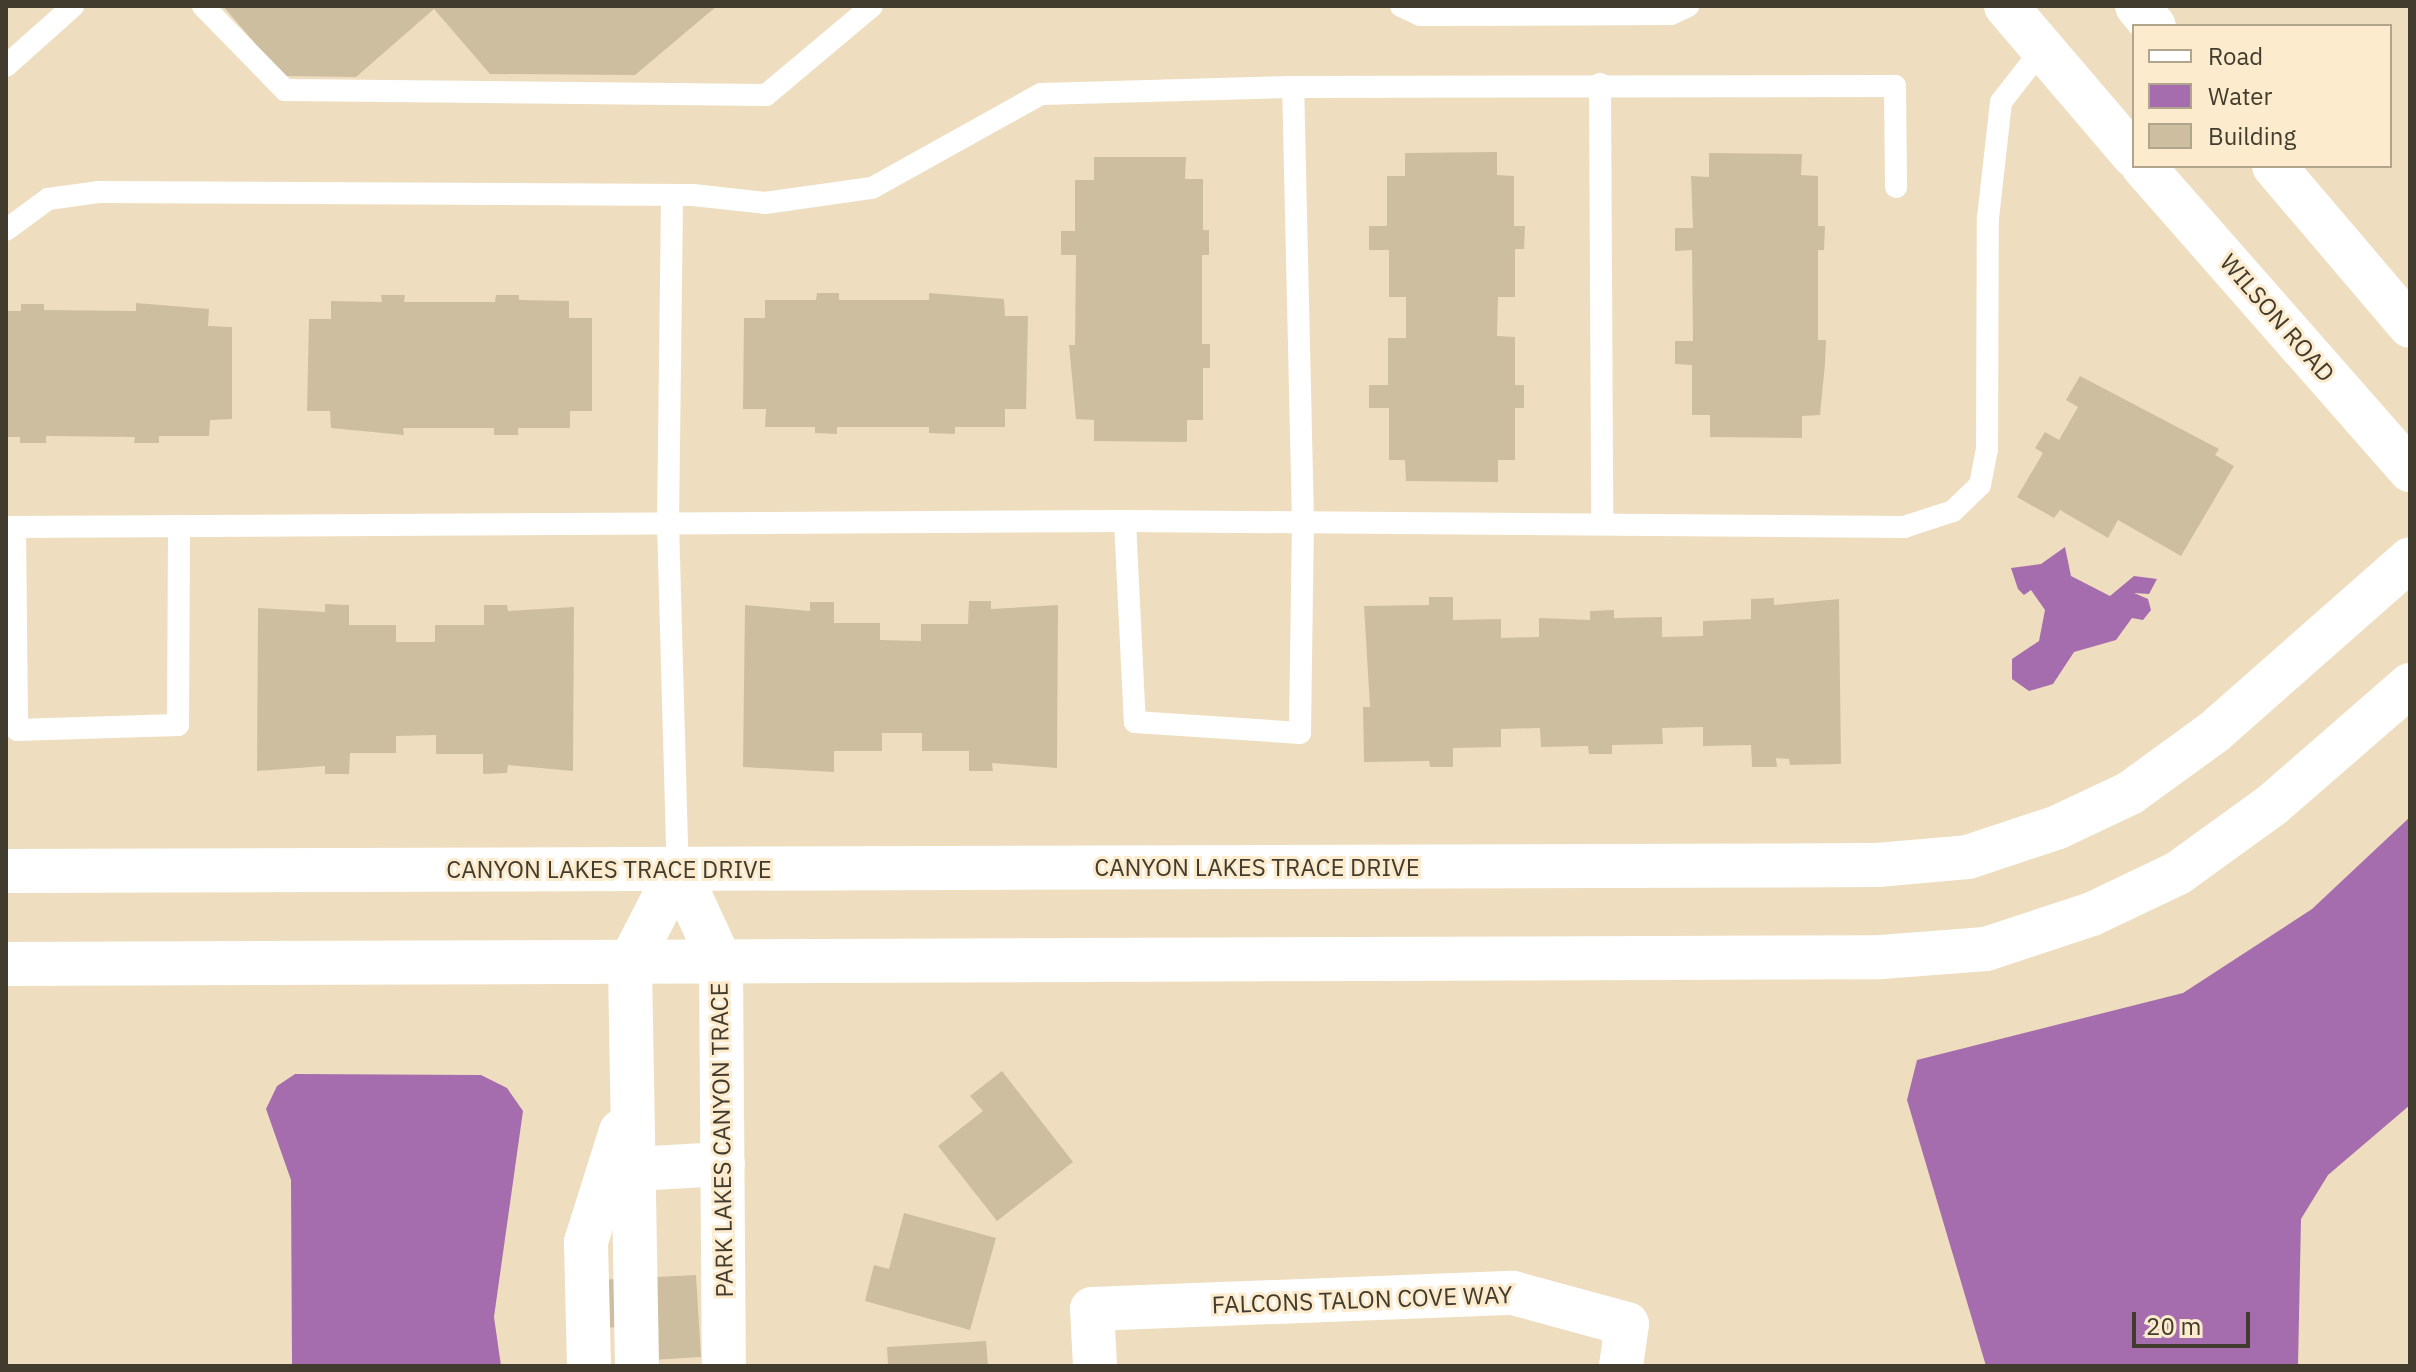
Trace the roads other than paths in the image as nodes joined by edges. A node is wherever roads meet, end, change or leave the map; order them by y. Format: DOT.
graph roads {
  1 [pos="73,6"];
  2 [pos="203,6"];
  3 [pos="872,6"];
  4 [pos="1401,6"];
  5 [pos="1688,6"];
  6 [pos="2006,6"];
  7 [pos="2137,6"];
  8 [pos="2152,24"];
  9 [pos="2043,48"];
  10 [pos="6,66"];
  11 [pos="1600,84"];
  12 [pos="1293,87"];
  13 [pos="2132,154"];
  14 [pos="2145,168"];
  15 [pos="2276,168"];
  16 [pos="1896,187"];
  17 [pos="672,199"];
  18 [pos="6,230"];
  19 [pos="2410,326"];
  20 [pos="2410,470"];
  21 [pos="1125,521"];
  22 [pos="668,522"];
  23 [pos="1303,522"];
  24 [pos="1602,524"];
  25 [pos="10,528"];
  26 [pos="179,528"];
  27 [pos="2410,559"];
  28 [pos="2410,685"];
  29 [pos="678,870"];
  30 [pos="6,871"];
  31 [pos="630,963"];
  32 [pos="721,963"];
  33 [pos="6,964"];
  34 [pos="633,1094"];
  35 [pos="723,1164"];
  36 [pos="634,1169"];
  37 [pos="1624,1345"];
  38 [pos="589,1366"];
  39 [pos="637,1366"];
  40 [pos="724,1366"];
  41 [pos="1095,1366"];
  1 -- 10 [label="lane"];
  2 -- 3 [label="lane"];
  4 -- 5 [label="lane"];
  6 -- 9 [label="street"];
  7 -- 8 [label="street"];
  9 -- 13 [label="street"];
  9 -- 24 [label="lane"];
  11 -- 12 [label="lane"];
  11 -- 16 [label="lane"];
  11 -- 24 [label="lane"];
  12 -- 17 [label="lane"];
  12 -- 23 [label="lane"];
  14 -- 20 [label="street, WILSON ROAD"];
  15 -- 19 [label="street"];
  17 -- 18 [label="lane"];
  17 -- 22 [label="lane"];
  21 -- 22 [label="lane"];
  21 -- 23 [label="lane"];
  21 -- 23 [label="lane"];
  22 -- 26 [label="lane"];
  22 -- 29 [label="lane"];
  23 -- 24 [label="lane"];
  25 -- 26 [label="lane"];
  25 -- 26 [label="lane"];
  27 -- 29 [label="street, CANYON LAKES TRACE DRIVE"];
  28 -- 32 [label="street"];
  29 -- 30 [label="street, CANYON LAKES TRACE DRIVE"];
  29 -- 31 [label="street"];
  29 -- 32 [label="street, PARK LAKES CANYON TRACE"];
  31 -- 32 [label="street"];
  31 -- 33 [label="street"];
  31 -- 34 [label="street"];
  32 -- 35 [label="street, PARK LAKES CANYON TRACE"];
  34 -- 36 [label="street"];
  34 -- 38 [label="street"];
  35 -- 36 [label="street"];
  35 -- 40 [label="street, PARK LAKES CANYON TRACE"];
  36 -- 39 [label="street"];
  37 -- 41 [label="street, FALCONS TALON COVE WAY"];
}
